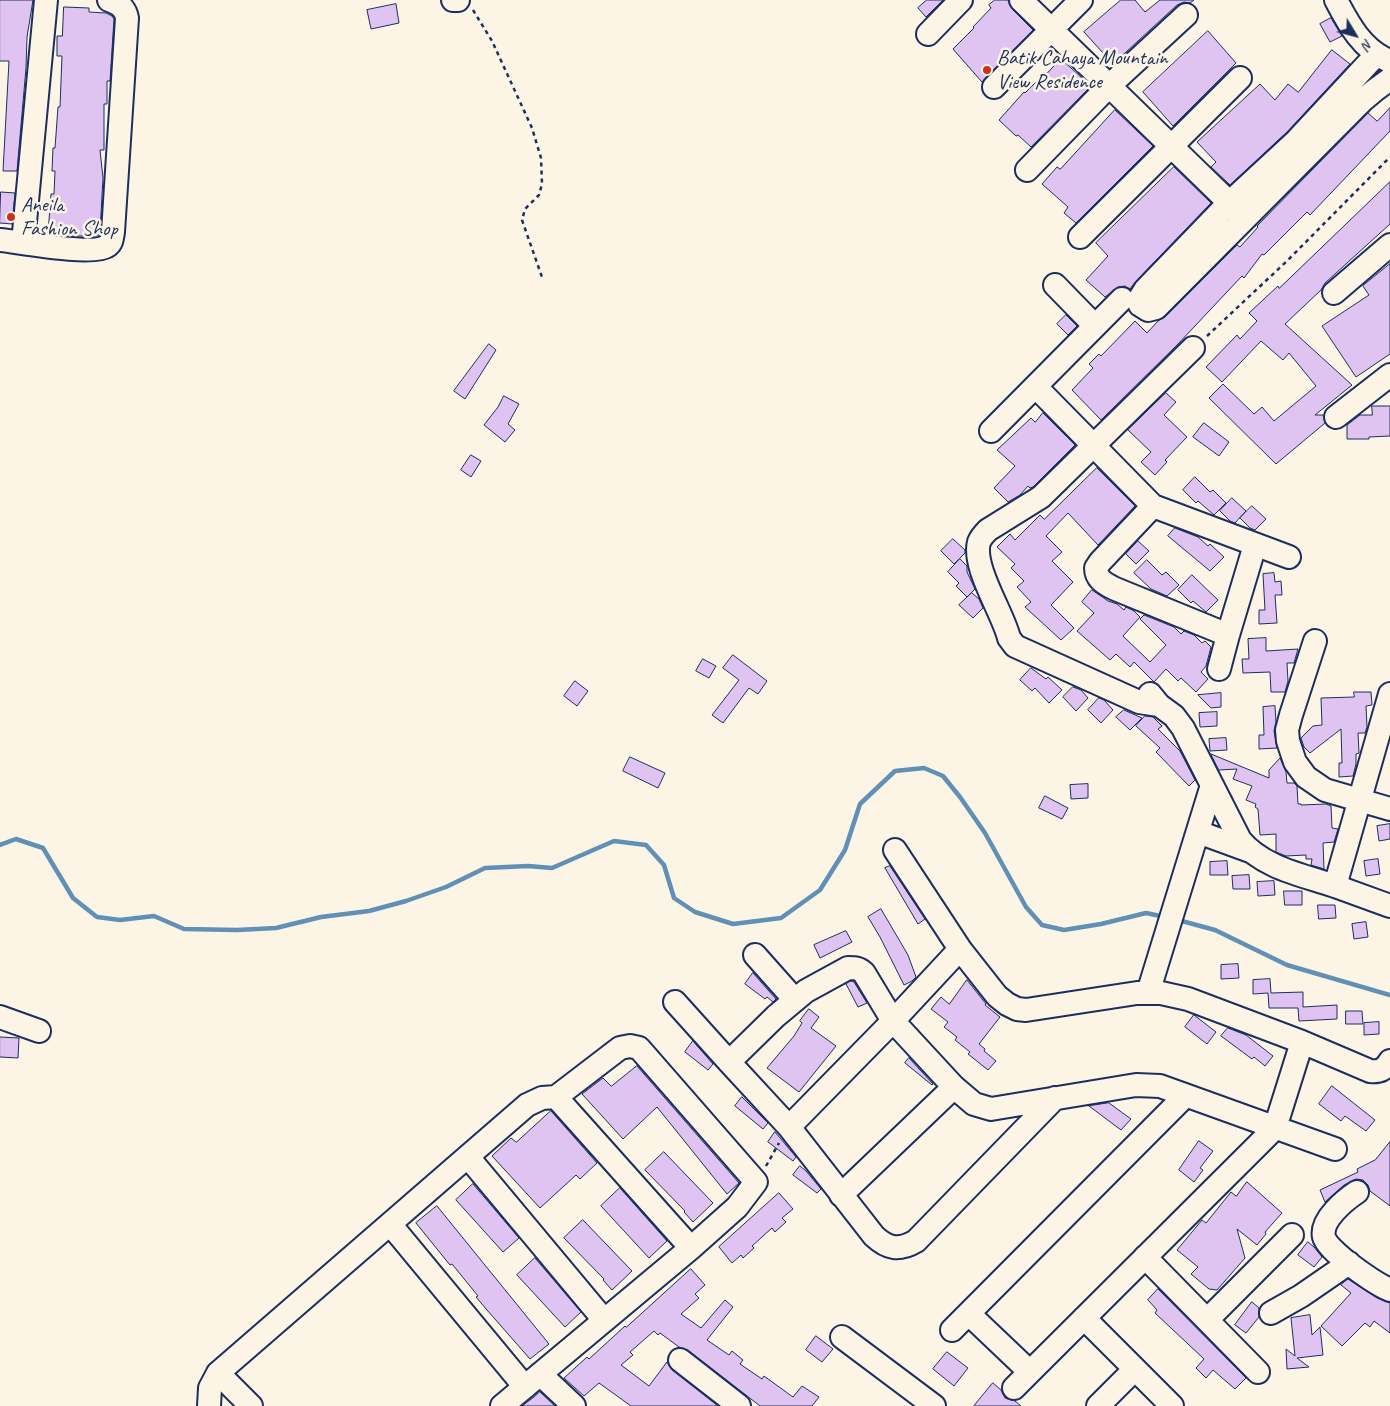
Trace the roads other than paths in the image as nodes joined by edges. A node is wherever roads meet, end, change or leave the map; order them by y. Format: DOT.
graph roads {
  1 [pos="46,0"];
  2 [pos="109,0"];
  3 [pos="961,0"];
  4 [pos="1021,0"];
  5 [pos="1081,0"];
  6 [pos="1336,0"];
  7 [pos="1186,15"];
  8 [pos="1050,29"];
  9 [pos="928,34"];
  10 [pos="1383,58"];
  11 [pos="1240,78"];
  12 [pos="1390,79"];
  13 [pos="1109,86"];
  14 [pos="994,87"];
  15 [pos="1171,147"];
  16 [pos="1027,170"];
  17 [pos="1237,210"];
  18 [pos="1080,237"];
  19 [pos="0,240"];
  20 [pos="23,243"];
  21 [pos="1390,246"];
  22 [pos="1055,285"];
  23 [pos="1334,293"];
  24 [pos="1122,299"];
  25 [pos="1095,326"];
  26 [pos="1194,348"];
  27 [pos="1390,375"];
  28 [pos="1036,387"];
  29 [pos="1336,417"];
  30 [pos="991,431"];
  31 [pos="1092,445"];
  32 [pos="1153,506"];
  33 [pos="1255,545"];
  34 [pos="1289,557"];
  35 [pos="1228,635"];
  36 [pos="1316,640"];
  37 [pos="1219,669"];
  38 [pos="1390,694"];
  39 [pos="1212,785"];
  40 [pos="1359,800"];
  41 [pos="1390,809"];
  42 [pos="1198,832"];
  43 [pos="894,850"];
  44 [pos="1250,851"];
  45 [pos="1336,886"];
  46 [pos="1390,906"];
  47 [pos="960,949"];
  48 [pos="755,956"];
  49 [pos="1148,993"];
  50 [pos="795,1000"];
  51 [pos="675,1002"];
  52 [pos="0,1017"];
  53 [pos="893,1021"];
  54 [pos="39,1031"];
  55 [pos="1302,1042"];
  56 [pos="728,1062"];
  57 [pos="1389,1066"];
  58 [pos="954,1087"];
  59 [pos="1185,1096"];
  60 [pos="556,1097"];
  61 [pos="1055,1098"];
  62 [pos="789,1127"];
  63 [pos="1275,1128"];
  64 [pos="1335,1149"];
  65 [pos="468,1157"];
  66 [pos="1357,1192"];
  67 [pos="841,1194"];
  68 [pos="390,1224"];
  69 [pos="1292,1235"];
  70 [pos="691,1248"];
  71 [pos="1145,1257"];
  72 [pos="1349,1263"];
  73 [pos="1390,1290"];
  74 [pos="1271,1313"];
  75 [pos="969,1314"];
  76 [pos="1084,1318"];
  77 [pos="604,1320"];
  78 [pos="1207,1320"];
  79 [pos="952,1330"];
  80 [pos="842,1337"];
  81 [pos="680,1360"];
  82 [pos="1135,1369"];
  83 [pos="1030,1372"];
  84 [pos="1258,1372"];
  85 [pos="218,1374"];
  86 [pos="532,1380"];
  87 [pos="1014,1388"];
  88 [pos="208,1406"];
  89 [pos="251,1406"];
  90 [pos="502,1406"];
  91 [pos="574,1406"];
  92 [pos="739,1406"];
  93 [pos="934,1406"];
  94 [pos="1098,1406"];
  95 [pos="1172,1406"];
  1 -- 20 [label="street"];
  2 -- 20 [label="street"];
  3 -- 9 [label="street"];
  4 -- 8 [label="street"];
  5 -- 8 [label="street"];
  6 -- 10 [label="street"];
  7 -- 13 [label="street"];
  8 -- 13 [label="street"];
  8 -- 14 [label="street"];
  10 -- 17 [label="street"];
  11 -- 15 [label="street"];
  12 -- 17 [label="street"];
  13 -- 15 [label="street"];
  13 -- 16 [label="street"];
  15 -- 17 [label="street"];
  15 -- 18 [label="street"];
  19 -- 20 [label="street"];
  21 -- 23 [label="street"];
  22 -- 25 [label="street"];
  24 -- 25 [label="street"];
  25 -- 28 [label="street"];
  26 -- 31 [label="street"];
  27 -- 29 [label="street"];
  28 -- 30 [label="street"];
  28 -- 31 [label="street"];
  31 -- 32 [label="street"];
  31 -- 39 [label="street"];
  32 -- 33 [label="street"];
  32 -- 35 [label="street"];
  33 -- 34 [label="street"];
  33 -- 35 [label="street"];
  35 -- 37 [label="street"];
  36 -- 40 [label="street"];
  38 -- 40 [label="street"];
  39 -- 42 [label="street"];
  39 -- 44 [label="street"];
  40 -- 41 [label="street"];
  40 -- 45 [label="street"];
  42 -- 44 [label="street"];
  42 -- 49 [label="street"];
  43 -- 47 [label="street"];
  44 -- 45 [label="street"];
  45 -- 46 [label="street"];
  47 -- 49 [label="street"];
  47 -- 53 [label="street"];
  48 -- 50 [label="street"];
  49 -- 55 [label="street"];
  50 -- 53 [label="street"];
  50 -- 56 [label="street"];
  51 -- 56 [label="street"];
  52 -- 54 [label="street"];
  53 -- 58 [label="street"];
  53 -- 62 [label="street"];
  55 -- 57 [label="street"];
  55 -- 63 [label="street"];
  56 -- 62 [label="street"];
  58 -- 61 [label="street"];
  58 -- 67 [label="street"];
  59 -- 61 [label="street"];
  59 -- 63 [label="street"];
  59 -- 75 [label="street"];
  60 -- 65 [label="street"];
  60 -- 70 [label="street"];
  60 -- 70 [label="street"];
  61 -- 67 [label="street"];
  62 -- 67 [label="street"];
  63 -- 64 [label="street"];
  63 -- 71 [label="street"];
  65 -- 68 [label="street"];
  65 -- 77 [label="street"];
  66 -- 72 [label="street"];
  68 -- 85 [label="street"];
  68 -- 86 [label="street"];
  69 -- 78 [label="street"];
  70 -- 77 [label="street"];
  71 -- 76 [label="street"];
  71 -- 78 [label="street"];
  72 -- 73 [label="street"];
  72 -- 74 [label="street"];
  75 -- 79 [label="street"];
  75 -- 83 [label="street"];
  76 -- 82 [label="street"];
  76 -- 83 [label="street"];
  77 -- 86 [label="street"];
  78 -- 84 [label="street"];
  80 -- 93 [label="street"];
  81 -- 92 [label="street"];
  82 -- 94 [label="street"];
  82 -- 95 [label="street"];
  83 -- 87 [label="street"];
  85 -- 88 [label="street"];
  85 -- 89 [label="street"];
  86 -- 90 [label="street"];
  86 -- 91 [label="street"];
}
